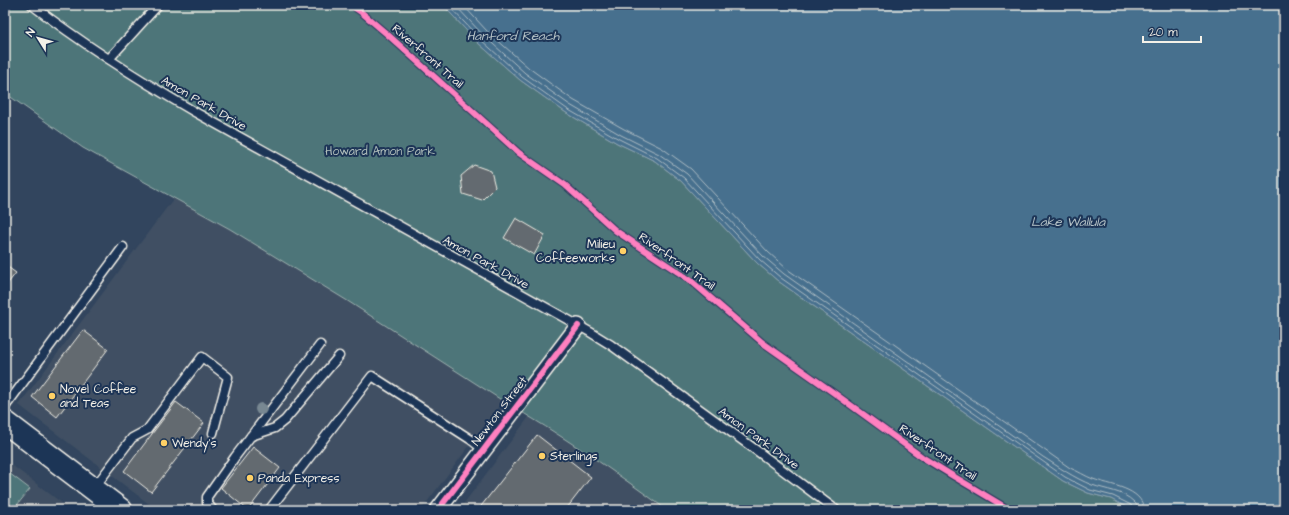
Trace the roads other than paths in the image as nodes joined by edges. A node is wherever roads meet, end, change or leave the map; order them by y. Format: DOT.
graph roads {
  1 [pos="32,5"];
  2 [pos="158,5"];
  3 [pos="109,59"];
  4 [pos="123,247"];
  5 [pos="578,326"];
  6 [pos="320,345"];
  7 [pos="338,356"];
  8 [pos="5,407"];
  9 [pos="5,422"];
  10 [pos="213,433"];
  11 [pos="251,436"];
  12 [pos="484,450"];
  13 [pos="93,489"];
  14 [pos="121,510"];
  15 [pos="213,510"];
  16 [pos="269,510"];
  17 [pos="438,510"];
  18 [pos="836,510"];
  1 -- 3 [label="lane, Amon Park Drive"];
  2 -- 3 [label="lane"];
  3 -- 5 [label="lane, Amon Park Drive"];
  4 -- 8 [label="lane"];
  5 -- 12 [label="street, Newton Street"];
  5 -- 18 [label="lane, Amon Park Drive"];
  6 -- 11 [label="lane"];
  7 -- 11 [label="lane"];
  9 -- 13 [label="main road"];
  10 -- 13 [label="lane"];
  11 -- 15 [label="lane"];
  12 -- 16 [label="lane"];
  12 -- 17 [label="street, Newton Street"];
  13 -- 14 [label="main road"];
}
